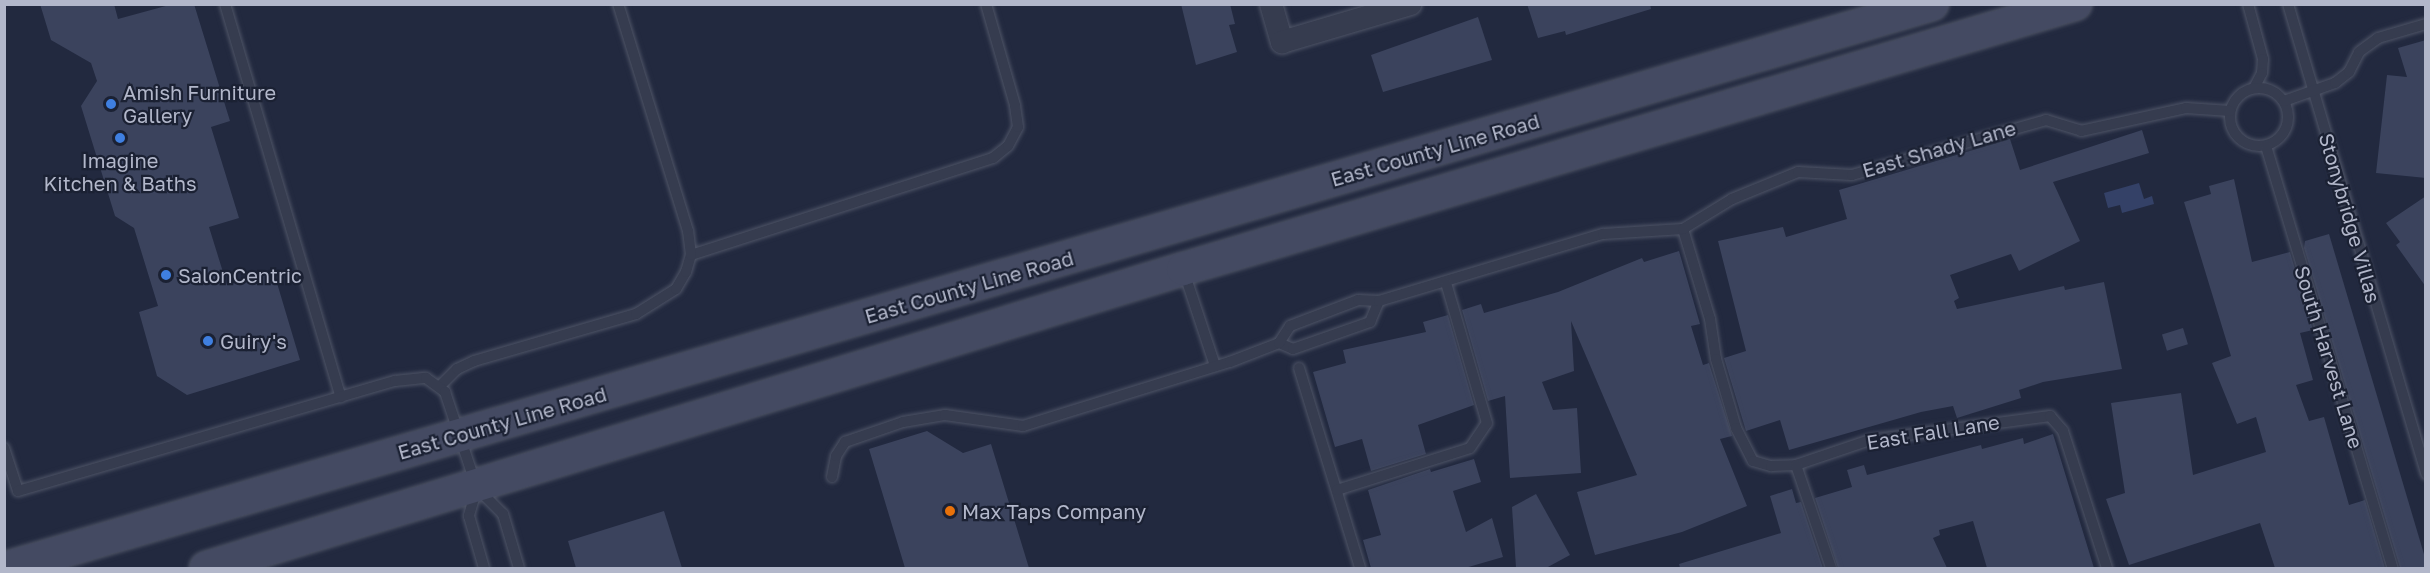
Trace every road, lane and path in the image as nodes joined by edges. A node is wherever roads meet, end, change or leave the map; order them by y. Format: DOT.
graph roads {
  1 [pos="225,4"];
  2 [pos="618,4"];
  3 [pos="986,4"];
  4 [pos="1271,4"];
  5 [pos="1410,4"];
  6 [pos="1932,4"];
  7 [pos="2075,4"];
  8 [pos="2248,4"];
  9 [pos="2288,4"];
  10 [pos="2426,24"];
  11 [pos="2254,88"];
  12 [pos="2315,92"];
  13 [pos="2284,101"];
  14 [pos="2230,111"];
  15 [pos="2266,146"];
  16 [pos="1683,229"];
  17 [pos="691,255"];
  18 [pos="1183,269"];
  19 [pos="1446,283"];
  20 [pos="1379,301"];
  21 [pos="1279,343"];
  22 [pos="1215,366"];
  23 [pos="1299,368"];
  24 [pos="440,386"];
  25 [pos="341,397"];
  26 [pos="460,435"];
  27 [pos="4,448"];
  28 [pos="1796,465"];
  29 [pos="2426,474"];
  30 [pos="832,477"];
  31 [pos="477,488"];
  32 [pos="1337,490"];
  33 [pos="6,568"];
  34 [pos="206,568"];
  35 [pos="483,568"];
  36 [pos="519,568"];
  37 [pos="1360,568"];
  38 [pos="1831,568"];
  39 [pos="2107,568"];
  40 [pos="2393,568"];
  1 -- 25 [label="lane"];
  2 -- 17 [label="lane"];
  3 -- 17 [label="lane"];
  4 -- 5 [label="street"];
  6 -- 26 [label="main road, East County Line Road"];
  7 -- 18 [label="main road"];
  8 -- 11 [label="lane"];
  9 -- 12 [label="lane"];
  10 -- 12 [label="lane"];
  11 -- 13 [label="lane"];
  11 -- 14 [label="lane"];
  12 -- 13 [label="lane"];
  12 -- 29 [label="lane, Stonybridge Villas"];
  13 -- 15 [label="lane"];
  14 -- 15 [label="lane"];
  14 -- 16 [label="lane, East Shady Lane"];
  15 -- 40 [label="lane, South Harvest Lane"];
  16 -- 19 [label="lane, East Shady Lane"];
  16 -- 28 [label="lane, East Fall Lane"];
  17 -- 24 [label="lane"];
  18 -- 22 [label="lane"];
  18 -- 31 [label="main road"];
  19 -- 20 [label="lane, East Shady Lane"];
  19 -- 32 [label="lane"];
  20 -- 21 [label="lane, East Shady Lane"];
  20 -- 21 [label="lane, East Shady Lane"];
  21 -- 22 [label="lane, East Shady Lane"];
  22 -- 30 [label="lane, East Shady Lane"];
  23 -- 32 [label="lane"];
  24 -- 25 [label="lane"];
  24 -- 26 [label="lane"];
  25 -- 27 [label="lane"];
  26 -- 31 [label="lane"];
  26 -- 33 [label="main road, East County Line Road"];
  28 -- 38 [label="lane"];
  28 -- 39 [label="lane, East Fall Lane"];
  31 -- 34 [label="main road"];
  31 -- 35 [label="lane"];
  31 -- 36 [label="lane"];
  32 -- 37 [label="lane"];
}
